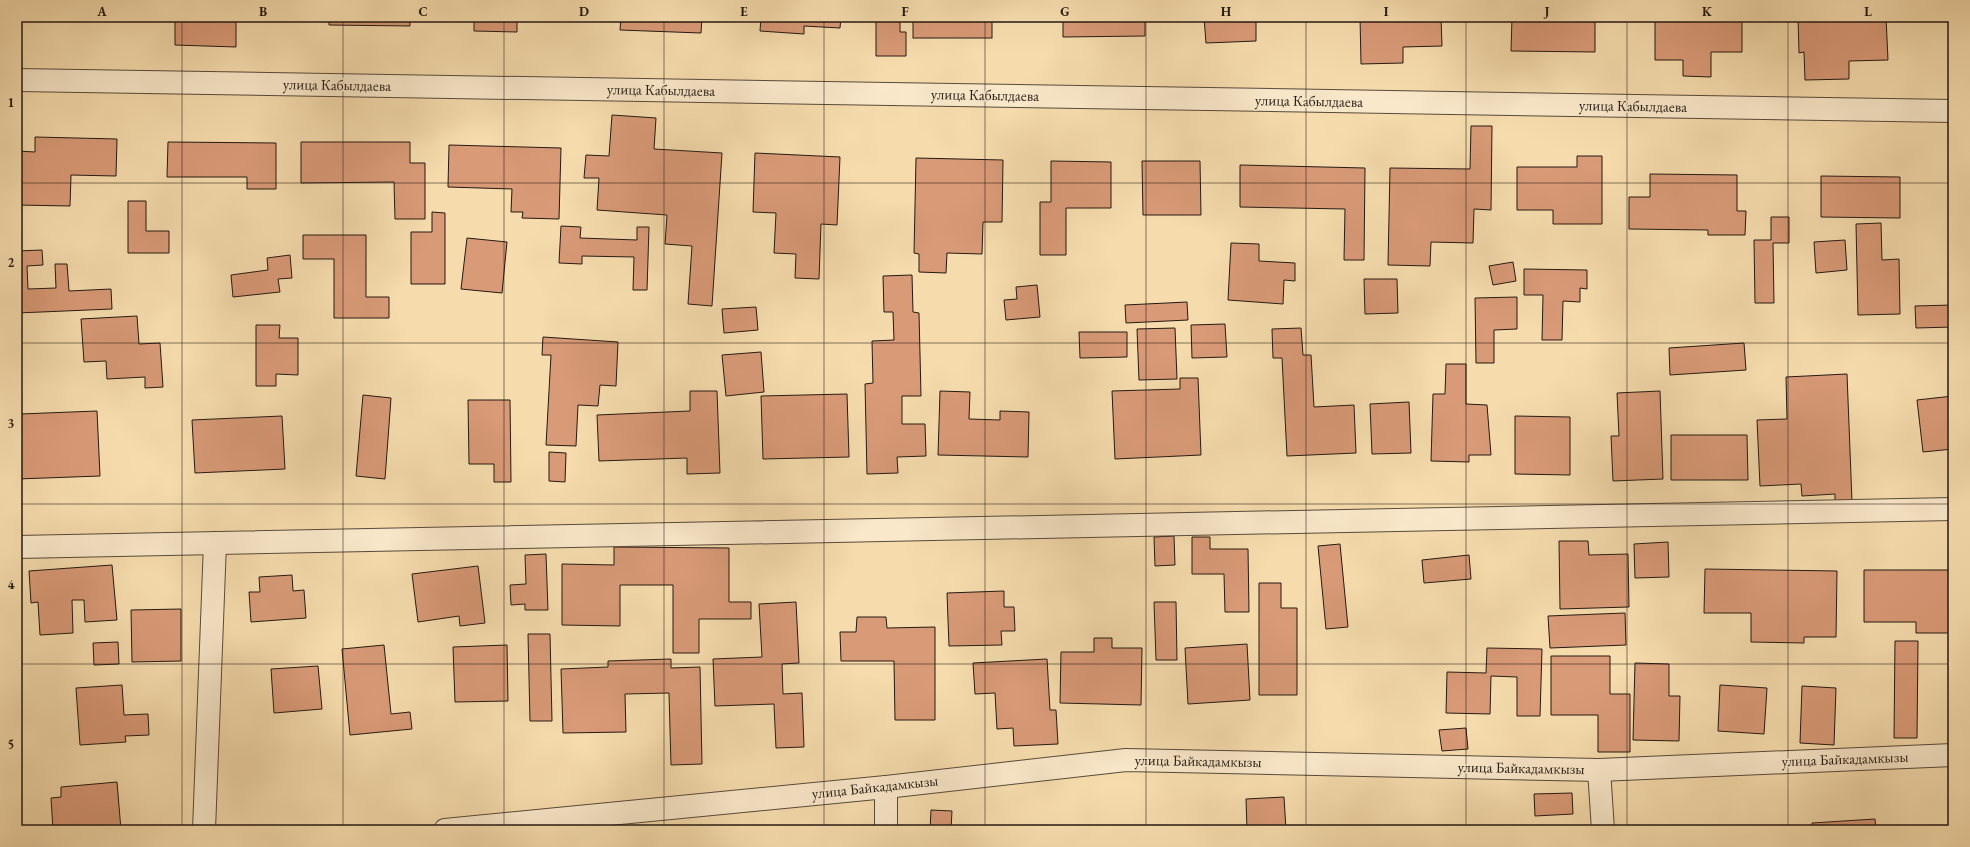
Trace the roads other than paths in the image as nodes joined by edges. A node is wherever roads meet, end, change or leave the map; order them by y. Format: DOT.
graph roads {
  1 [pos="17,80"];
  2 [pos="1953,111"];
  3 [pos="1953,509"];
  4 [pos="216,543"];
  5 [pos="17,547"];
  6 [pos="1953,755"];
  7 [pos="1599,770"];
  8 [pos="886,787"];
  9 [pos="204,830"];
  10 [pos="445,830"];
  11 [pos="886,830"];
  12 [pos="1602,830"];
  1 -- 2 [label="street, улица Кабылдаева"];
  3 -- 4 [label="street"];
  4 -- 5 [label="street"];
  4 -- 9 [label="street"];
  6 -- 7 [label="street, улица Байкадамкызы"];
  7 -- 8 [label="street, улица Байкадамкызы"];
  7 -- 12 [label="street"];
  8 -- 10 [label="street, улица Байкадамкызы"];
  8 -- 11 [label="street"];
}
